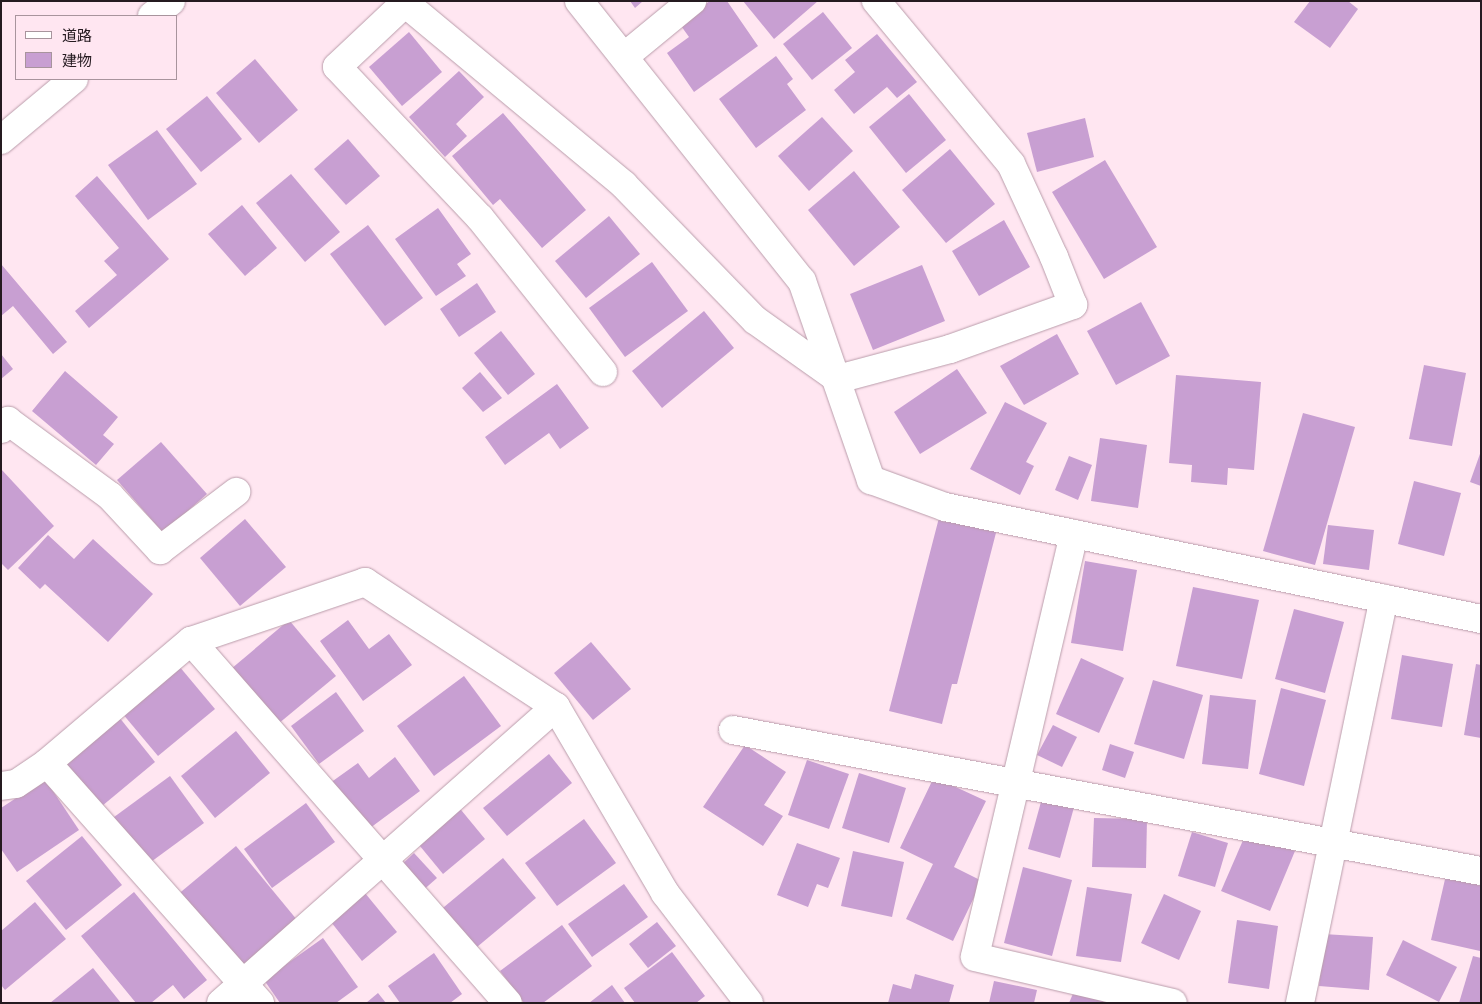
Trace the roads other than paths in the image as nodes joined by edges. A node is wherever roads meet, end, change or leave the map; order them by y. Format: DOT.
graph roads {
  1 [pos="171,1"];
  2 [pos="579,1"];
  3 [pos="692,1"];
  4 [pos="876,1"];
  5 [pos="153,15"];
  6 [pos="624,56"];
  7 [pos="73,80"];
  8 [pos="1,140"];
  9 [pos="603,372"];
  10 [pos="838,379"];
  11 [pos="1,429"];
  12 [pos="236,492"];
  13 [pos="1074,534"];
  14 [pos="1384,599"];
  15 [pos="1481,619"];
  16 [pos="191,641"];
  17 [pos="556,707"];
  18 [pos="733,730"];
  19 [pos="46,763"];
  20 [pos="1016,783"];
  21 [pos="1,786"];
  22 [pos="1333,843"];
  23 [pos="384,862"];
  24 [pos="1481,871"];
  25 [pos="251,993"];
  26 [pos="221,1003"];
  27 [pos="508,1003"];
  28 [pos="749,1003"];
  29 [pos="1173,1003"];
  30 [pos="1300,1003"];
  1 -- 5 [label="street"];
  2 -- 6 [label="street"];
  3 -- 6 [label="street"];
  4 -- 10 [label="street"];
  6 -- 10 [label="street"];
  7 -- 8 [label="street"];
  9 -- 10 [label="street"];
  10 -- 13 [label="street"];
  11 -- 12 [label="street"];
  13 -- 14 [label="street"];
  13 -- 20 [label="street"];
  14 -- 15 [label="street"];
  14 -- 22 [label="street"];
  16 -- 17 [label="street"];
  16 -- 19 [label="street"];
  16 -- 23 [label="street"];
  17 -- 23 [label="street"];
  17 -- 28 [label="street"];
  18 -- 20 [label="street"];
  19 -- 21 [label="street"];
  19 -- 25 [label="street"];
  20 -- 22 [label="street"];
  20 -- 29 [label="street"];
  22 -- 24 [label="street"];
  22 -- 30 [label="street"];
  23 -- 25 [label="street"];
  23 -- 27 [label="street"];
  25 -- 26 [label="street"];
}
